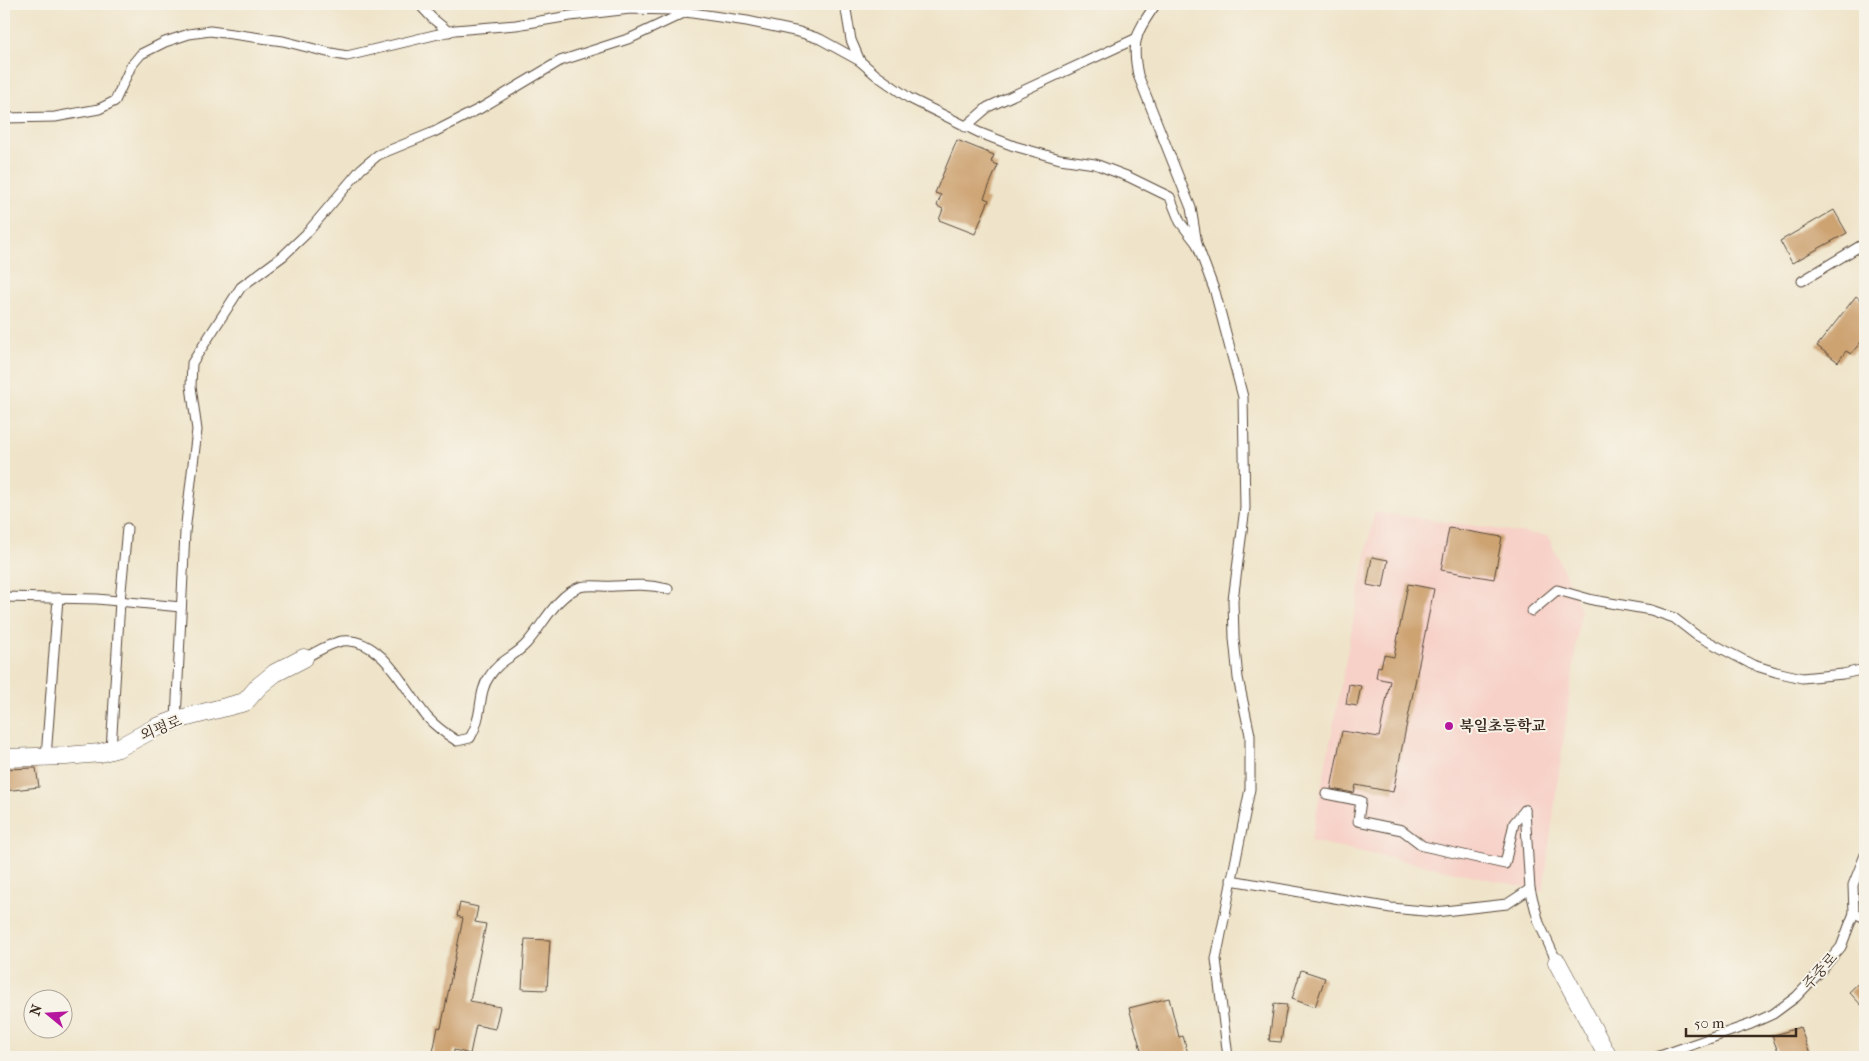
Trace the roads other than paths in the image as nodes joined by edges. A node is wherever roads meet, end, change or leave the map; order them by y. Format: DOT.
graph roads {
  1 [pos="419,4"];
  2 [pos="845,4"];
  3 [pos="1156,4"];
  4 [pos="686,12"];
  5 [pos="449,32"];
  6 [pos="1137,38"];
  7 [pos="860,61"];
  8 [pos="4,118"];
  9 [pos="965,127"];
  10 [pos="1865,243"];
  11 [pos="1196,244"];
  12 [pos="1802,281"];
  13 [pos="127,528"];
  14 [pos="668,589"];
  15 [pos="4,597"];
  16 [pos="58,598"];
  17 [pos="120,601"];
  18 [pos="181,607"];
  19 [pos="1532,611"];
  20 [pos="304,658"];
  21 [pos="1865,669"];
  22 [pos="176,720"];
  23 [pos="111,750"];
  24 [pos="46,757"];
  25 [pos="4,758"];
  26 [pos="1326,794"];
  27 [pos="1865,855"];
  28 [pos="1231,880"];
  29 [pos="1530,889"];
  30 [pos="1854,913"];
  31 [pos="1865,918"];
  32 [pos="1557,962"];
  33 [pos="1228,1057"];
  34 [pos="1608,1057"];
  35 [pos="1657,1057"];
  1 -- 5 [label="lane"];
  2 -- 7 [label="lane"];
  3 -- 6 [label="lane"];
  4 -- 5 [label="lane"];
  4 -- 7 [label="lane"];
  4 -- 18 [label="lane"];
  5 -- 8 [label="lane"];
  6 -- 9 [label="lane"];
  6 -- 11 [label="lane"];
  7 -- 9 [label="lane"];
  9 -- 11 [label="lane"];
  10 -- 12 [label="lane"];
  11 -- 28 [label="lane"];
  13 -- 17 [label="lane"];
  14 -- 20 [label="lane"];
  15 -- 16 [label="lane"];
  16 -- 17 [label="lane"];
  16 -- 24 [label="lane"];
  17 -- 18 [label="lane"];
  17 -- 23 [label="lane"];
  18 -- 22 [label="lane"];
  19 -- 21 [label="lane"];
  20 -- 22 [label="street, 외평로"];
  22 -- 23 [label="street, 외평로"];
  23 -- 24 [label="street, 외평로"];
  24 -- 25 [label="street, 외평로"];
  26 -- 29 [label="lane"];
  27 -- 30 [label="lane, 주중로"];
  28 -- 29 [label="lane"];
  28 -- 33 [label="lane"];
  29 -- 32 [label="lane"];
  30 -- 31 [label="lane"];
  30 -- 35 [label="lane, 주중로"];
  32 -- 34 [label="street"];
}
